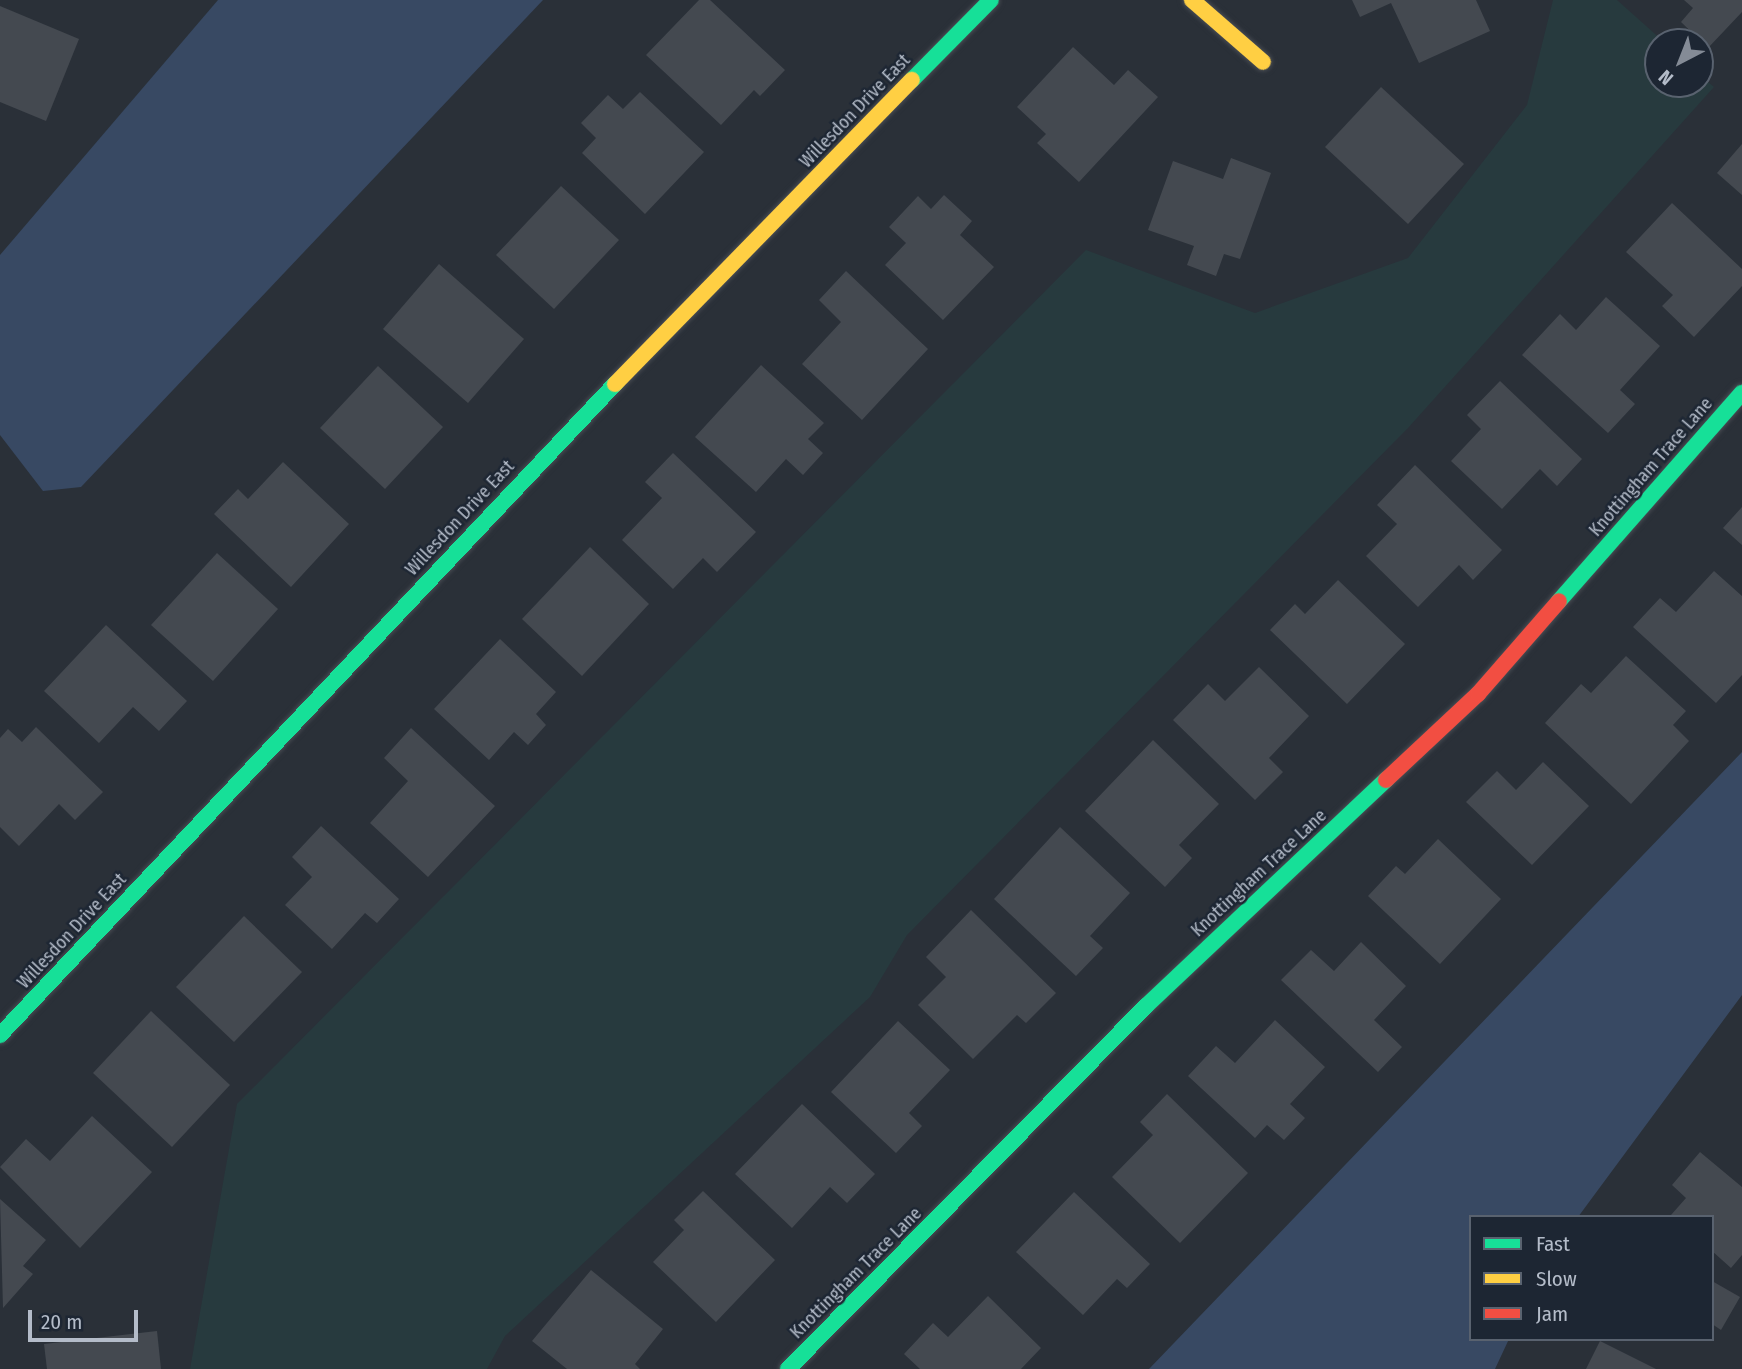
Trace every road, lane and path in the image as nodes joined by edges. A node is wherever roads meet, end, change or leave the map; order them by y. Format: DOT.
graph roads {
  1 [pos="991,0"];
  2 [pos="1192,0"];
  3 [pos="1263,62"];
  4 [pos="1742,393"];
  5 [pos="0,1035"];
  6 [pos="788,1369"];
  1 -- 5 [label="street, Willesdon Drive East"];
  2 -- 3 [label="street"];
  4 -- 6 [label="street, Knottingham Trace Lane"];
}
